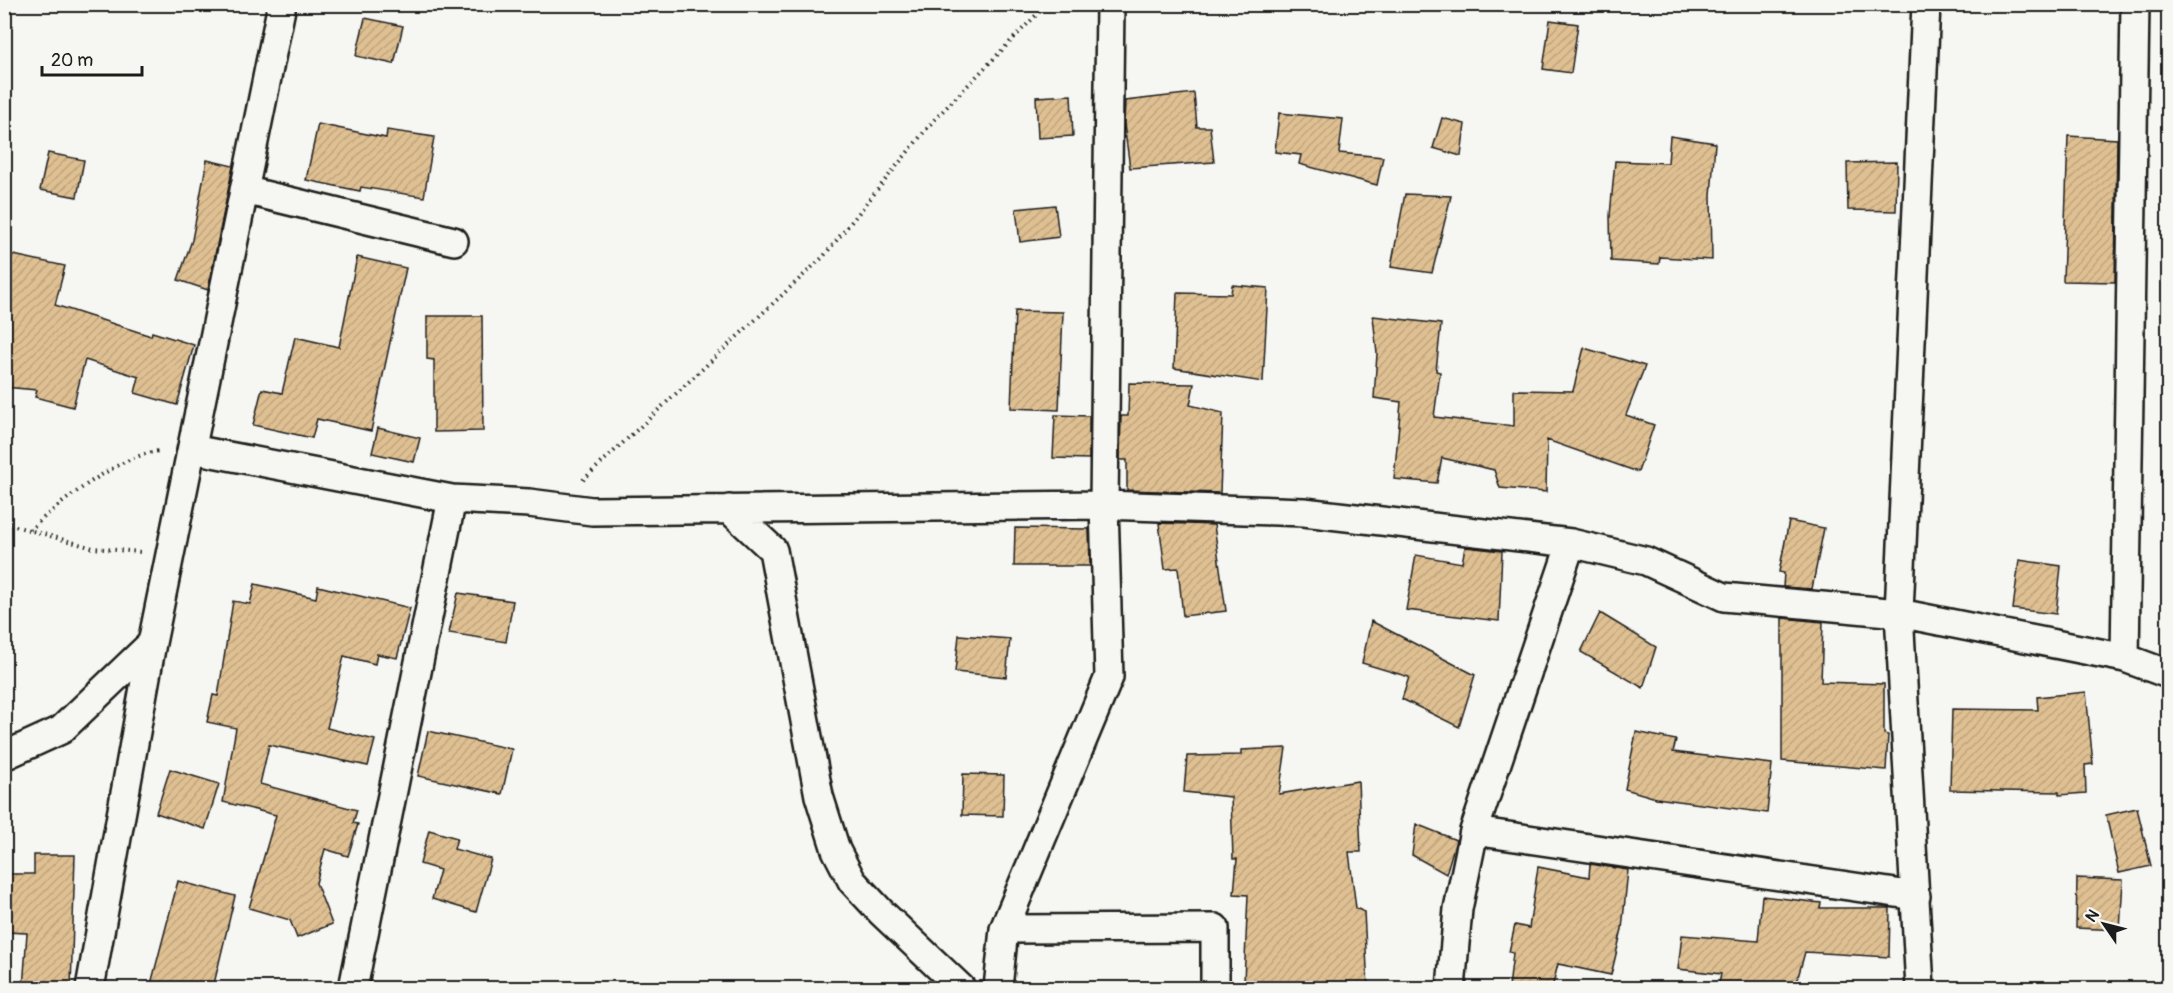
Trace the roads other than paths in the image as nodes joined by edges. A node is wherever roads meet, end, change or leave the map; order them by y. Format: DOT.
graph roads {
  1 [pos="282,4"];
  2 [pos="1110,4"];
  3 [pos="1926,4"];
  4 [pos="2134,4"];
  5 [pos="244,190"];
  6 [pos="454,241"];
  7 [pos="192,449"];
  8 [pos="452,499"];
  9 [pos="1104,505"];
  10 [pos="729,509"];
  11 [pos="1570,543"];
  12 [pos="1899,613"];
  13 [pos="152,643"];
  14 [pos="2125,658"];
  15 [pos="2169,674"];
  16 [pos="4,756"];
  17 [pos="1474,831"];
  18 [pos="1916,896"];
  19 [pos="1004,929"];
  20 [pos="90,988"];
  21 [pos="353,988"];
  22 [pos="962,988"];
  23 [pos="998,988"];
  24 [pos="1215,988"];
  25 [pos="1451,988"];
  26 [pos="1920,988"];
  1 -- 5 [label="street"];
  2 -- 9 [label="street"];
  3 -- 12 [label="street"];
  4 -- 14 [label="street"];
  5 -- 6 [label="street"];
  5 -- 7 [label="street"];
  7 -- 8 [label="street"];
  7 -- 13 [label="street"];
  8 -- 10 [label="street"];
  8 -- 21 [label="street"];
  9 -- 10 [label="street"];
  9 -- 11 [label="street"];
  9 -- 19 [label="street"];
  10 -- 22 [label="street"];
  11 -- 12 [label="street"];
  11 -- 17 [label="street"];
  12 -- 14 [label="street"];
  12 -- 18 [label="street"];
  13 -- 16 [label="street"];
  13 -- 20 [label="street"];
  14 -- 15 [label="street"];
  17 -- 18 [label="street"];
  17 -- 25 [label="street"];
  18 -- 26 [label="street"];
  19 -- 23 [label="street"];
  19 -- 24 [label="street"];
}
